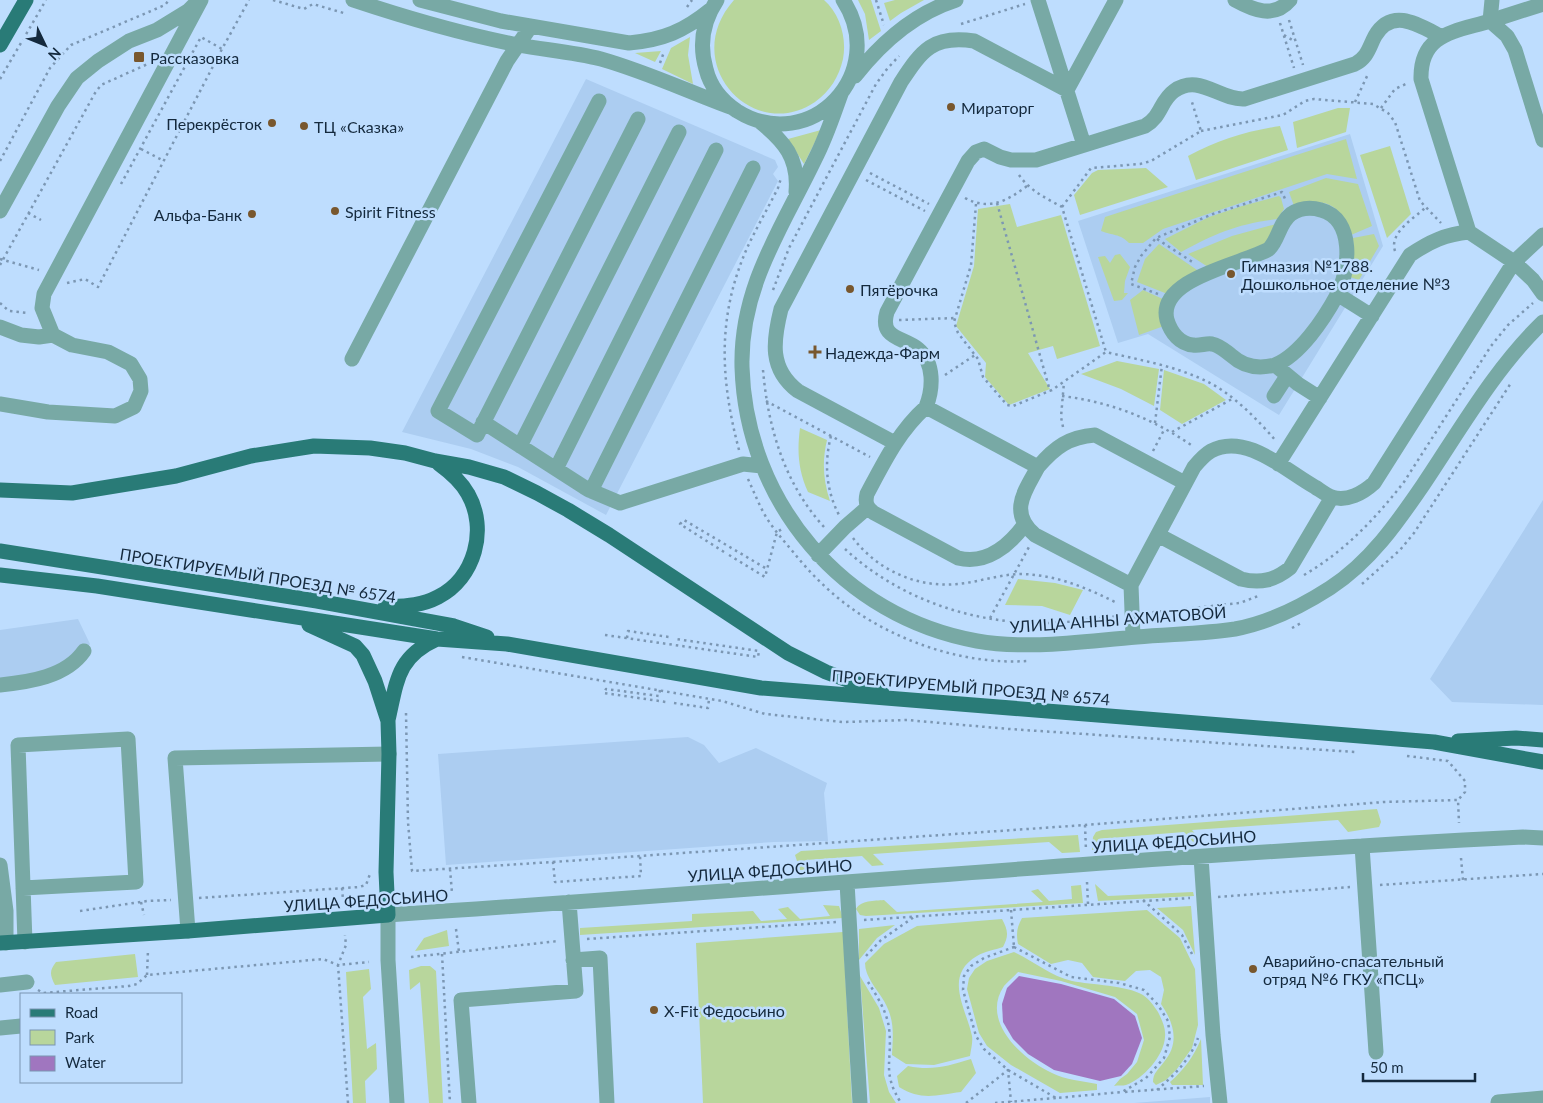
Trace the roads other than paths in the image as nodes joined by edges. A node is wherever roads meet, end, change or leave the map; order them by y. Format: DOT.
graph roads {
  1 [pos="200,0"];
  2 [pos="353,0"];
  3 [pos="420,0"];
  4 [pos="843,0"];
  5 [pos="956,0"];
  6 [pos="1038,0"];
  7 [pos="1116,0"];
  8 [pos="1235,0"];
  9 [pos="1492,0"];
  10 [pos="1543,1"];
  11 [pos="24,2"];
  12 [pos="714,4"];
  13 [pos="464,5"];
  14 [pos="1283,5"];
  15 [pos="1490,20"];
  16 [pos="531,26"];
  17 [pos="1440,36"];
  18 [pos="518,44"];
  19 [pos="0,45"];
  20 [pos="844,90"];
  21 [pos="1067,90"];
  22 [pos="599,102"];
  23 [pos="734,108"];
  24 [pos="638,119"];
  25 [pos="758,121"];
  26 [pos="679,132"];
  27 [pos="1543,140"];
  28 [pos="1084,145"];
  29 [pos="716,150"];
  30 [pos="752,168"];
  31 [pos="795,198"];
  32 [pos="0,211"];
  33 [pos="1469,232"];
  34 [pos="1543,235"];
  35 [pos="1514,262"];
  36 [pos="1337,294"];
  37 [pos="1539,297"];
  38 [pos="1372,316"];
  39 [pos="1543,322"];
  40 [pos="0,328"];
  41 [pos="54,335"];
  42 [pos="352,359"];
  43 [pos="1274,365"];
  44 [pos="1288,376"];
  45 [pos="1274,396"];
  46 [pos="1320,398"];
  47 [pos="0,404"];
  48 [pos="926,407"];
  49 [pos="483,422"];
  50 [pos="895,443"];
  51 [pos="520,446"];
  52 [pos="1281,458"];
  53 [pos="435,461"];
  54 [pos="762,466"];
  55 [pos="1038,466"];
  56 [pos="556,469"];
  57 [pos="1185,483"];
  58 [pos="0,490"];
  59 [pos="589,490"];
  60 [pos="1332,497"];
  61 [pos="868,507"];
  62 [pos="1030,529"];
  63 [pos="1158,535"];
  64 [pos="0,551"];
  65 [pos="818,555"];
  66 [pos="0,575"];
  67 [pos="1131,585"];
  68 [pos="362,609"];
  69 [pos="287,616"];
  70 [pos="1133,637"];
  71 [pos="437,639"];
  72 [pos="507,644"];
  73 [pos="84,651"];
  74 [pos="0,685"];
  75 [pos="897,699"];
  76 [pos="388,721"];
  77 [pos="1543,740"];
  78 [pos="1434,742"];
  79 [pos="389,754"];
  80 [pos="1543,762"];
  81 [pos="1543,832"];
  82 [pos="1523,838"];
  83 [pos="1543,838"];
  84 [pos="1362,846"];
  85 [pos="1200,856"];
  86 [pos="0,865"];
  87 [pos="846,883"];
  88 [pos="23,888"];
  89 [pos="569,902"];
  90 [pos="388,915"];
  91 [pos="188,932"];
  92 [pos="25,942"];
  93 [pos="3,943"];
  94 [pos="573,960"];
  95 [pos="27,982"];
  96 [pos="0,984"];
  97 [pos="20,1026"];
  98 [pos="0,1028"];
  99 [pos="1376,1052"];
  100 [pos="1543,1098"];
  101 [pos="1506,1102"];
  102 [pos="397,1103"];
  103 [pos="469,1103"];
  104 [pos="608,1103"];
  105 [pos="860,1103"];
  106 [pos="1220,1103"];
  1 -- 32 [label="street"];
  1 -- 41 [label="street"];
  2 -- 18 [label="street"];
  3 -- 13 [label="street"];
  4 -- 20 [label="street, УЛИЦА АННЫ АХМАТОВОЙ"];
  5 -- 20 [label="street"];
  6 -- 21 [label="street"];
  7 -- 21 [label="street"];
  8 -- 14 [label="street"];
  9 -- 15 [label="street"];
  10 -- 15 [label="street"];
  11 -- 19 [label="main road"];
  12 -- 16 [label="street"];
  12 -- 23 [label="street"];
  13 -- 16 [label="street"];
  15 -- 17 [label="street"];
  15 -- 27 [label="street"];
  16 -- 18 [label="street"];
  17 -- 28 [label="street"];
  17 -- 33 [label="street"];
  18 -- 23 [label="street"];
  18 -- 42 [label="street"];
  20 -- 25 [label="street"];
  20 -- 31 [label="street, УЛИЦА АННЫ АХМАТОВОЙ"];
  21 -- 28 [label="street"];
  21 -- 50 [label="street"];
  22 -- 49 [label="street"];
  23 -- 25 [label="street"];
  24 -- 49 [label="street"];
  25 -- 31 [label="street, УЛИЦА АННЫ АХМАТОВОЙ"];
  26 -- 51 [label="street"];
  28 -- 48 [label="street"];
  29 -- 56 [label="street"];
  30 -- 59 [label="street"];
  31 -- 54 [label="street, УЛИЦА АННЫ АХМАТОВОЙ"];
  33 -- 35 [label="street"];
  33 -- 38 [label="street"];
  34 -- 35 [label="street"];
  35 -- 37 [label="street"];
  35 -- 60 [label="street"];
  36 -- 38 [label="street"];
  36 -- 43 [label="street"];
  36 -- 43 [label="street"];
  38 -- 46 [label="street"];
  39 -- 70 [label="street, УЛИЦА АННЫ АХМАТОВОЙ"];
  40 -- 41 [label="street"];
  41 -- 47 [label="street"];
  43 -- 44 [label="street"];
  44 -- 45 [label="street"];
  44 -- 46 [label="street"];
  46 -- 52 [label="street"];
  48 -- 50 [label="street"];
  48 -- 55 [label="street"];
  49 -- 51 [label="street"];
  50 -- 61 [label="street"];
  51 -- 56 [label="street"];
  52 -- 57 [label="street"];
  52 -- 60 [label="street"];
  53 -- 58 [label="main road"];
  53 -- 68 [label="main road"];
  53 -- 75 [label="main road"];
  54 -- 59 [label="street"];
  54 -- 65 [label="street, УЛИЦА АННЫ АХМАТОВОЙ"];
  55 -- 57 [label="street"];
  55 -- 62 [label="street"];
  56 -- 59 [label="street"];
  57 -- 63 [label="street"];
  60 -- 63 [label="street"];
  61 -- 62 [label="street"];
  61 -- 65 [label="street"];
  62 -- 67 [label="street"];
  63 -- 67 [label="street"];
  64 -- 68 [label="main road, ПРОЕКТИРУЕМЫЙ ПРОЕЗД № 6574"];
  65 -- 70 [label="street, УЛИЦА АННЫ АХМАТОВОЙ"];
  66 -- 69 [label="main road, ПРОЕКТИРУЕМЫЙ ПРОЕЗД № 6574"];
  67 -- 70 [label="street"];
  68 -- 72 [label="main road, ПРОЕКТИРУЕМЫЙ ПРОЕЗД № 6574"];
  69 -- 71 [label="main road, ПРОЕКТИРУЕМЫЙ ПРОЕЗД № 6574"];
  69 -- 76 [label="main road"];
  71 -- 72 [label="main road, ПРОЕКТИРУЕМЫЙ ПРОЕЗД № 6574"];
  71 -- 76 [label="main road"];
  72 -- 75 [label="main road, ПРОЕКТИРУЕМЫЙ ПРОЕЗД № 6574"];
  73 -- 74 [label="street"];
  75 -- 78 [label="main road, ПРОЕКТИРУЕМЫЙ ПРОЕЗД № 6574"];
  76 -- 79 [label="main road"];
  77 -- 78 [label="main road, ПРОЕКТИРУЕМЫЙ ПРОЕЗД № 6574"];
  78 -- 80 [label="main road, ПРОЕКТИРУЕМЫЙ ПРОЕЗД № 6574"];
  79 -- 90 [label="main road"];
  79 -- 91 [label="street"];
  81 -- 82 [label="street"];
  82 -- 83 [label="street, УЛИЦА ФЕДОСЬИНО"];
  82 -- 84 [label="street, УЛИЦА ФЕДОСЬИНО"];
  84 -- 85 [label="street, УЛИЦА ФЕДОСЬИНО"];
  84 -- 99 [label="street"];
  85 -- 87 [label="street, УЛИЦА ФЕДОСЬИНО"];
  85 -- 106 [label="street"];
  86 -- 93 [label="street"];
  87 -- 89 [label="street, УЛИЦА ФЕДОСЬИНО"];
  87 -- 105 [label="street"];
  88 -- 88 [label="street"];
  88 -- 92 [label="street"];
  89 -- 90 [label="street, УЛИЦА ФЕДОСЬИНО"];
  89 -- 94 [label="street"];
  90 -- 91 [label="main road, УЛИЦА ФЕДОСЬИНО"];
  90 -- 102 [label="street"];
  91 -- 92 [label="main road, УЛИЦА ФЕДОСЬИНО"];
  92 -- 93 [label="main road, УЛИЦА ФЕДОСЬИНО"];
  94 -- 103 [label="street"];
  94 -- 104 [label="street"];
  95 -- 96 [label="street"];
  97 -- 98 [label="street"];
  100 -- 101 [label="street"];
}
